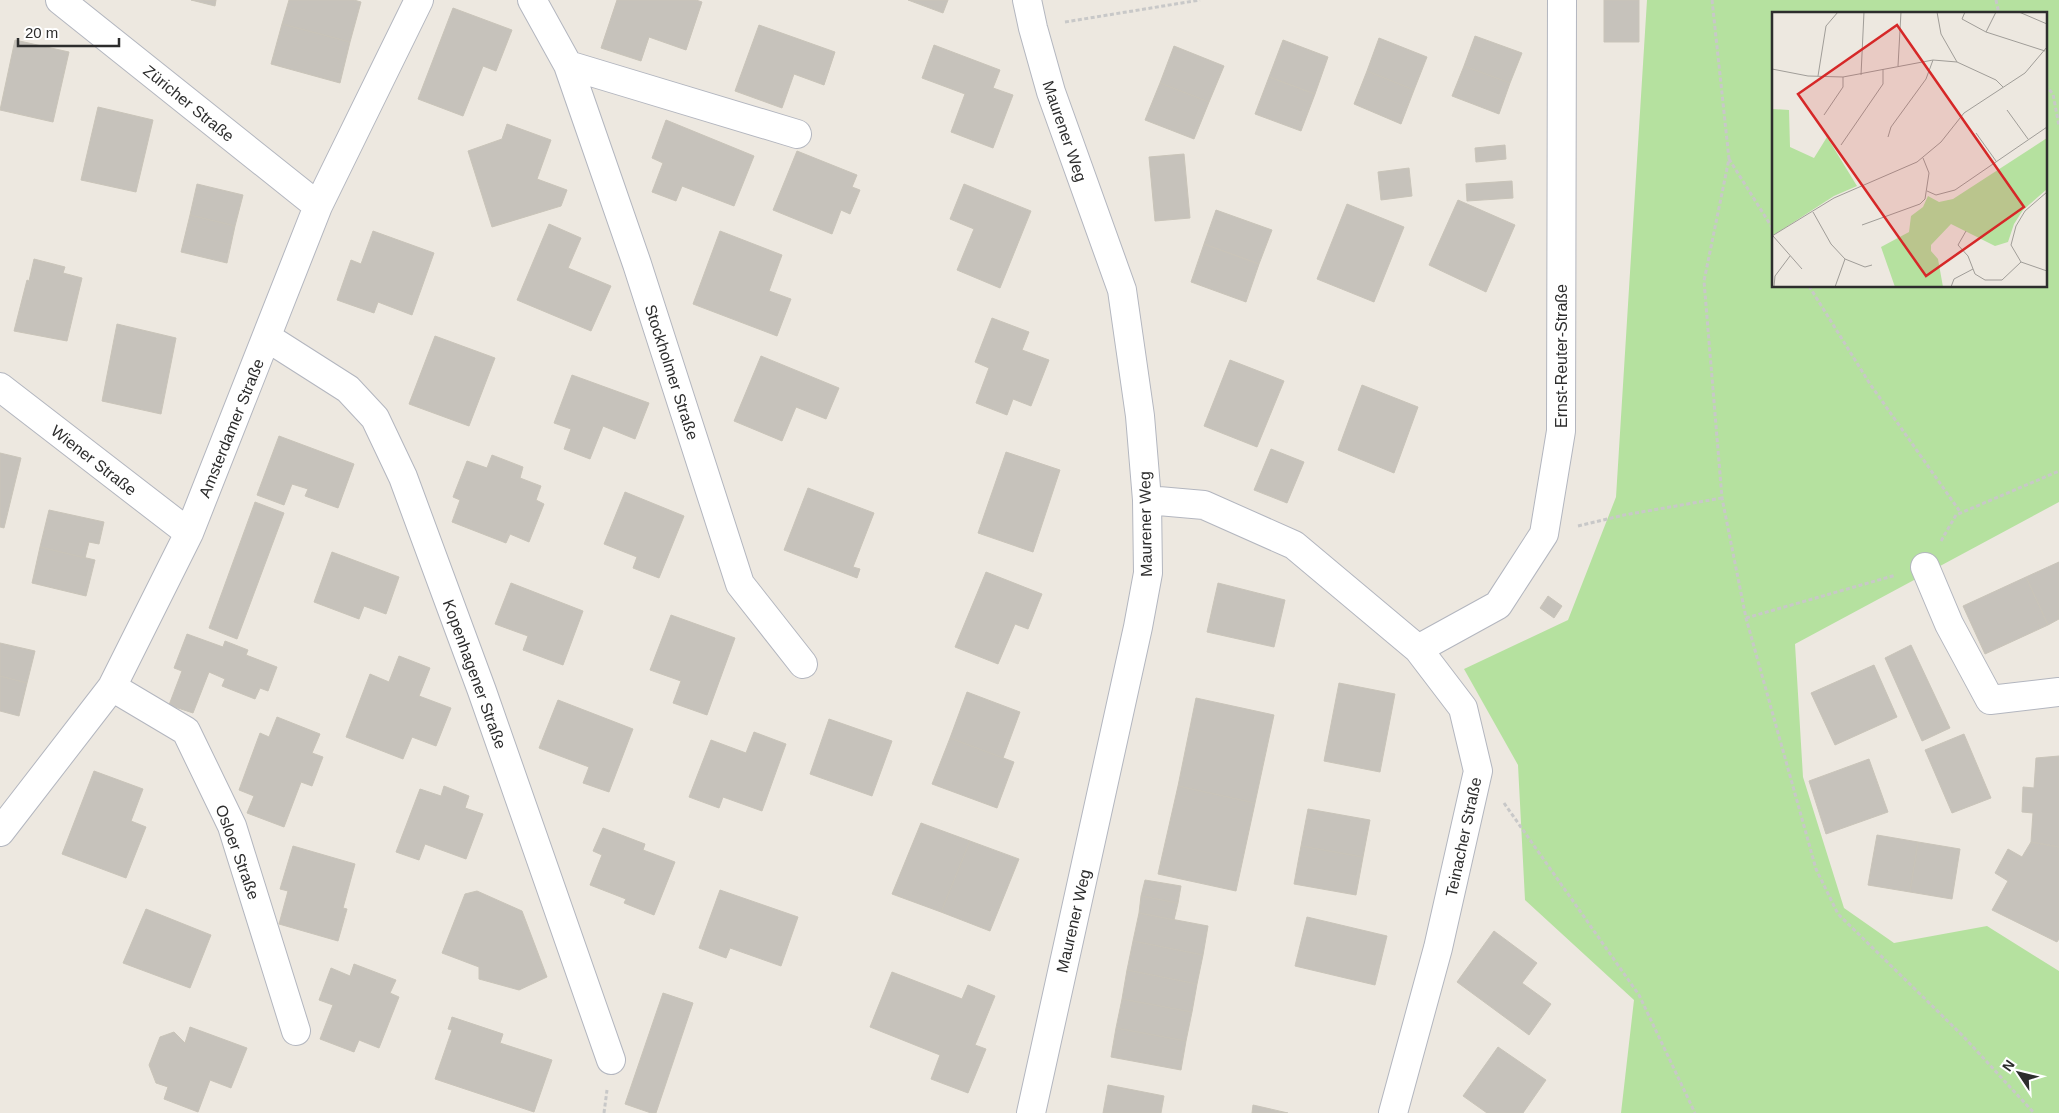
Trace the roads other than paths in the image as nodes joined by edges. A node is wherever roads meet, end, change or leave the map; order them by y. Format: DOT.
graph roads {
  1 [pos="60,0"];
  2 [pos="419,0"];
  3 [pos="532,0"];
  4 [pos="1027,0"];
  5 [pos="1562,0"];
  6 [pos="568,65"];
  7 [pos="797,134"];
  8 [pos="318,206"];
  9 [pos="268,338"];
  10 [pos="0,387"];
  11 [pos="1147,500"];
  12 [pos="189,533"];
  13 [pos="1925,567"];
  14 [pos="1418,649"];
  15 [pos="803,664"];
  16 [pos="112,687"];
  17 [pos="2059,692"];
  18 [pos="0,832"];
  19 [pos="296,1031"];
  20 [pos="611,1060"];
  21 [pos="1031,1113"];
  22 [pos="1393,1113"];
  1 -- 8 [label="street, Züricher Straße"];
  2 -- 8 [label="street, Amsterdamer Straße"];
  3 -- 6 [label="street, Stockholmer Straße"];
  4 -- 11 [label="street, Maurener Weg"];
  5 -- 14 [label="street, Ernst-Reuter-Straße"];
  6 -- 7 [label="street"];
  6 -- 15 [label="street, Stockholmer Straße"];
  8 -- 9 [label="street, Amsterdamer Straße"];
  9 -- 12 [label="street, Amsterdamer Straße"];
  9 -- 20 [label="street, Kopenhagener Straße"];
  10 -- 12 [label="street, Wiener Straße"];
  11 -- 14 [label="street, Teinacher Straße"];
  11 -- 21 [label="street, Maurener Weg"];
  12 -- 16 [label="street, Amsterdamer Straße"];
  13 -- 17 [label="street"];
  14 -- 22 [label="street, Teinacher Straße"];
  16 -- 18 [label="street, Amsterdamer Straße"];
  16 -- 19 [label="street, Osloer Straße"];
}
